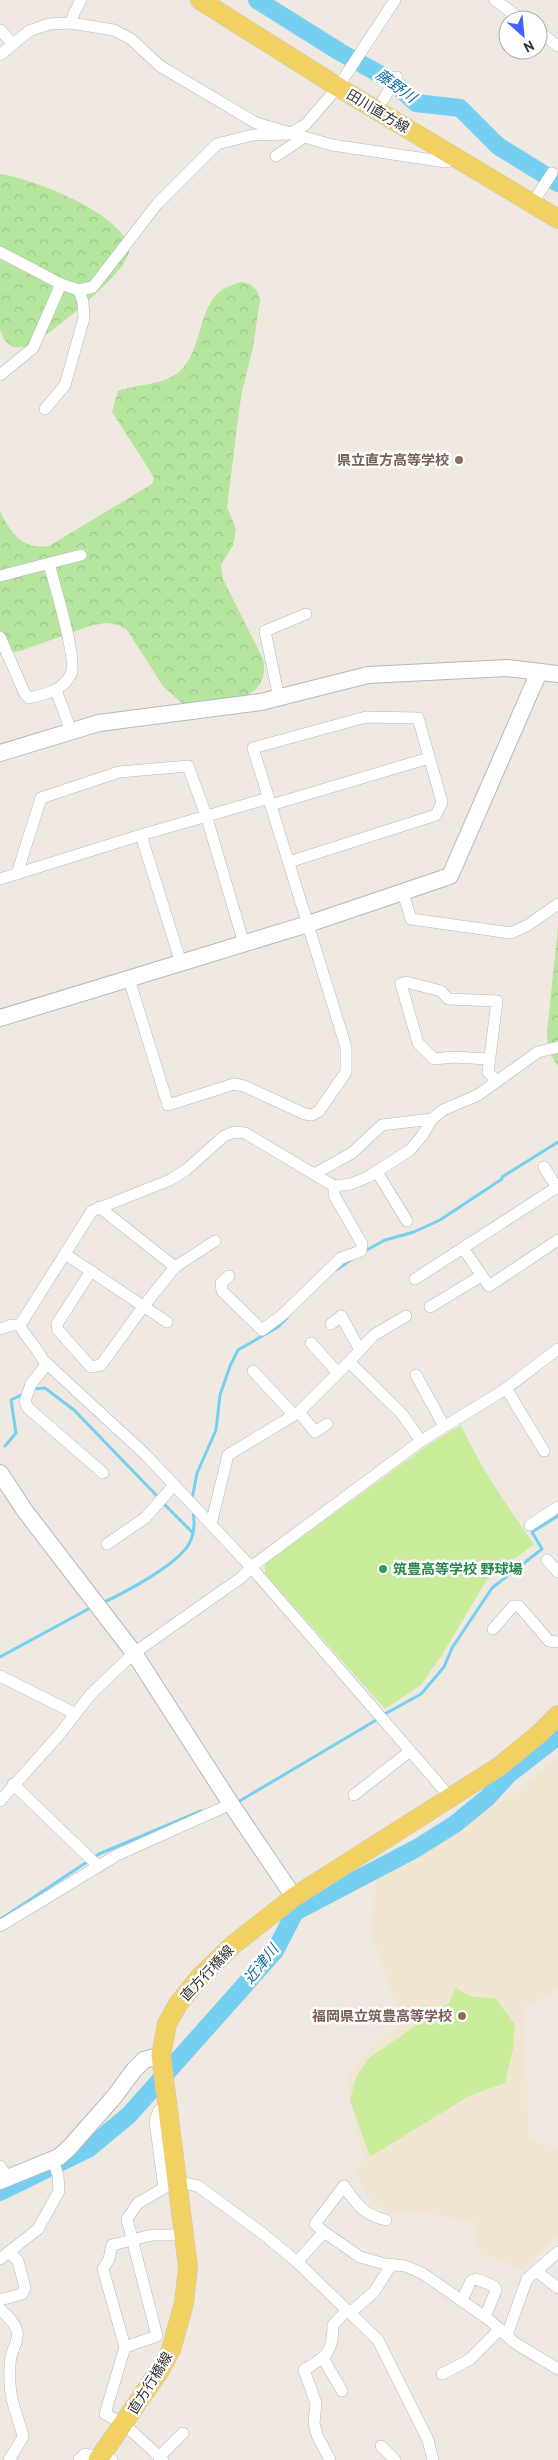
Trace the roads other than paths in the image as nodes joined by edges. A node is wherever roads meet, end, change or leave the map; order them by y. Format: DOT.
graph roads {
  1 [pos="82,0"];
  2 [pos="200,0"];
  3 [pos="220,0"];
  4 [pos="395,0"];
  5 [pos="495,0"];
  6 [pos="508,10"];
  7 [pos="71,23"];
  8 [pos="0,30"];
  9 [pos="12,44"];
  10 [pos="0,54"];
  11 [pos="397,77"];
  12 [pos="343,79"];
  13 [pos="383,100"];
  14 [pos="289,134"];
  15 [pos="303,138"];
  16 [pos="276,156"];
  17 [pos="457,159"];
  18 [pos="552,173"];
  19 [pos="538,196"];
  20 [pos="558,209"];
  21 [pos="558,219"];
  22 [pos="0,252"];
  23 [pos="61,284"];
  24 [pos="79,290"];
  25 [pos="0,375"];
  26 [pos="44,410"];
  27 [pos="81,555"];
  28 [pos="49,564"];
  29 [pos="0,576"];
  30 [pos="306,614"];
  31 [pos="0,637"];
  32 [pos="539,672"];
  33 [pos="558,674"];
  34 [pos="56,690"];
  35 [pos="279,698"];
  36 [pos="71,731"];
  37 [pos="0,753"];
  38 [pos="429,758"];
  39 [pos="270,802"];
  40 [pos="206,815"];
  41 [pos="141,835"];
  42 [pos="289,862"];
  43 [pos="17,874"];
  44 [pos="0,879"];
  45 [pos="402,893"];
  46 [pos="558,904"];
  47 [pos="308,924"];
  48 [pos="244,944"];
  49 [pos="181,963"];
  50 [pos="129,979"];
  51 [pos="0,1018"];
  52 [pos="558,1047"];
  53 [pos="488,1059"];
  54 [pos="497,1081"];
  55 [pos="432,1119"];
  56 [pos="544,1167"];
  57 [pos="377,1172"];
  58 [pos="316,1173"];
  59 [pos="334,1186"];
  60 [pos="557,1188"];
  61 [pos="99,1207"];
  62 [pos="407,1221"];
  63 [pos="558,1240"];
  64 [pos="215,1241"];
  65 [pos="463,1248"];
  66 [pos="65,1254"];
  67 [pos="175,1267"];
  68 [pos="91,1271"];
  69 [pos="229,1276"];
  70 [pos="481,1276"];
  71 [pos="414,1279"];
  72 [pos="143,1307"];
  73 [pos="430,1307"];
  74 [pos="406,1316"];
  75 [pos="167,1322"];
  76 [pos="331,1324"];
  77 [pos="20,1325"];
  78 [pos="0,1329"];
  79 [pos="311,1344"];
  80 [pos="558,1349"];
  81 [pos="360,1350"];
  82 [pos="349,1362"];
  83 [pos="47,1364"];
  84 [pos="253,1371"];
  85 [pos="338,1373"];
  86 [pos="416,1375"];
  87 [pos="506,1388"];
  88 [pos="296,1414"];
  89 [pos="327,1424"];
  90 [pos="444,1426"];
  91 [pos="421,1440"];
  92 [pos="544,1450"];
  93 [pos="103,1473"];
  94 [pos="2,1480"];
  95 [pos="174,1484"];
  96 [pos="558,1507"];
  97 [pos="211,1524"];
  98 [pos="530,1525"];
  99 [pos="107,1544"];
  100 [pos="546,1560"];
  101 [pos="251,1567"];
  102 [pos="558,1572"];
  103 [pos="493,1629"];
  104 [pos="558,1642"];
  105 [pos="134,1653"];
  106 [pos="0,1676"];
  107 [pos="74,1713"];
  108 [pos="558,1715"];
  109 [pos="410,1751"];
  110 [pos="13,1784"];
  111 [pos="354,1795"];
  112 [pos="450,1798"];
  113 [pos="0,1801"];
  114 [pos="231,1804"];
  115 [pos="98,1866"];
  116 [pos="294,1897"];
  117 [pos="0,1926"];
  118 [pos="161,2055"];
  119 [pos="168,2108"];
  120 [pos="53,2159"];
  121 [pos="3,2175"];
  122 [pos="178,2182"];
  123 [pos="386,2220"];
  124 [pos="324,2232"];
  125 [pos="184,2235"];
  126 [pos="132,2239"];
  127 [pos="558,2252"];
  128 [pos="4,2255"];
  129 [pos="297,2262"];
  130 [pos="392,2264"];
  131 [pos="536,2271"];
  132 [pos="558,2288"];
  133 [pos="0,2300"];
  134 [pos="462,2300"];
  135 [pos="0,2310"];
  136 [pos="349,2311"];
  137 [pos="485,2317"];
  138 [pos="504,2332"];
  139 [pos="125,2347"];
  140 [pos="323,2358"];
  141 [pos="558,2369"];
  142 [pos="442,2374"];
  143 [pos="342,2390"];
  144 [pos="124,2424"];
  145 [pos="183,2433"];
  146 [pos="381,2446"];
  147 [pos="161,2458"];
  148 [pos="103,2459"];
  149 [pos="9,2460"];
  150 [pos="79,2460"];
  151 [pos="330,2460"];
  152 [pos="395,2460"];
  153 [pos="433,2460"];
  1 -- 7 [label="street"];
  2 -- 12 [label="main road, 田川直方線"];
  3 -- 12 [label="main road, 田川直方線"];
  4 -- 12 [label="street"];
  5 -- 6 [label="street"];
  7 -- 9 [label="street"];
  7 -- 14 [label="street"];
  8 -- 9 [label="street"];
  9 -- 10 [label="street"];
  11 -- 13 [label="street"];
  12 -- 14 [label="street"];
  12 -- 17 [label="main road, 田川直方線"];
  12 -- 19 [label="main road, 田川直方線"];
  14 -- 15 [label="street"];
  14 -- 24 [label="street"];
  15 -- 16 [label="street"];
  15 -- 17 [label="street"];
  17 -- 21 [label="main road, 田川直方線"];
  18 -- 19 [label="street"];
  19 -- 20 [label="main road, 田川直方線"];
  22 -- 23 [label="street"];
  23 -- 24 [label="street"];
  23 -- 25 [label="street"];
  24 -- 26 [label="street"];
  27 -- 28 [label="street"];
  28 -- 29 [label="street"];
  28 -- 34 [label="street"];
  30 -- 35 [label="street"];
  31 -- 34 [label="street"];
  32 -- 33 [label="street"];
  32 -- 35 [label="street"];
  32 -- 45 [label="street"];
  34 -- 36 [label="street"];
  35 -- 36 [label="street"];
  36 -- 37 [label="street"];
  38 -- 39 [label="street"];
  38 -- 39 [label="street"];
  38 -- 42 [label="street"];
  39 -- 40 [label="street"];
  39 -- 42 [label="street"];
  40 -- 41 [label="street"];
  40 -- 43 [label="street"];
  40 -- 48 [label="street"];
  41 -- 43 [label="street"];
  41 -- 49 [label="street"];
  42 -- 47 [label="street"];
  43 -- 44 [label="street"];
  45 -- 46 [label="street"];
  45 -- 47 [label="street"];
  47 -- 48 [label="street"];
  47 -- 50 [label="street"];
  48 -- 49 [label="street"];
  49 -- 50 [label="street"];
  50 -- 51 [label="street"];
  52 -- 54 [label="street"];
  53 -- 53 [label="street"];
  53 -- 54 [label="street"];
  54 -- 55 [label="street"];
  55 -- 57 [label="street"];
  55 -- 58 [label="street"];
  56 -- 60 [label="street"];
  57 -- 59 [label="street"];
  57 -- 62 [label="street"];
  58 -- 59 [label="street"];
  58 -- 61 [label="street"];
  59 -- 69 [label="street"];
  60 -- 65 [label="street"];
  61 -- 66 [label="street"];
  61 -- 67 [label="street"];
  63 -- 70 [label="street"];
  64 -- 67 [label="street"];
  65 -- 70 [label="street"];
  65 -- 71 [label="street"];
  66 -- 68 [label="street"];
  66 -- 77 [label="street"];
  67 -- 72 [label="street"];
  68 -- 72 [label="street"];
  68 -- 72 [label="street"];
  70 -- 73 [label="street"];
  72 -- 75 [label="street"];
  74 -- 81 [label="street"];
  76 -- 81 [label="street"];
  77 -- 78 [label="street"];
  77 -- 83 [label="street"];
  79 -- 85 [label="street"];
  80 -- 87 [label="street"];
  81 -- 82 [label="street"];
  82 -- 85 [label="street"];
  82 -- 91 [label="street"];
  83 -- 93 [label="street"];
  83 -- 95 [label="street"];
  84 -- 88 [label="street"];
  85 -- 88 [label="street"];
  86 -- 90 [label="street"];
  87 -- 90 [label="street"];
  87 -- 92 [label="street"];
  88 -- 89 [label="street"];
  88 -- 97 [label="street"];
  90 -- 91 [label="street"];
  91 -- 101 [label="street"];
  94 -- 105 [label="street"];
  95 -- 97 [label="street"];
  95 -- 99 [label="street"];
  96 -- 98 [label="street"];
  97 -- 101 [label="street"];
  100 -- 102 [label="street"];
  101 -- 105 [label="street"];
  101 -- 109 [label="street"];
  103 -- 104 [label="street"];
  105 -- 107 [label="street"];
  105 -- 114 [label="street"];
  106 -- 107 [label="street"];
  107 -- 110 [label="street"];
  108 -- 112 [label="main road, 直方行橋線"];
  109 -- 111 [label="street"];
  109 -- 112 [label="street"];
  110 -- 113 [label="street"];
  110 -- 115 [label="street"];
  112 -- 116 [label="main road, 直方行橋線"];
  114 -- 115 [label="street"];
  114 -- 116 [label="street"];
  115 -- 117 [label="street"];
  116 -- 118 [label="main road, 直方行橋線"];
  118 -- 119 [label="main road, 直方行橋線"];
  118 -- 120 [label="street"];
  119 -- 122 [label="main road, 直方行橋線"];
  119 -- 126 [label="street"];
  120 -- 121 [label="street"];
  120 -- 128 [label="street"];
  122 -- 125 [label="main road, 直方行橋線"];
  122 -- 129 [label="street"];
  123 -- 124 [label="street"];
  124 -- 129 [label="street"];
  124 -- 130 [label="street"];
  125 -- 126 [label="street"];
  125 -- 144 [label="main road, 直方行橋線"];
  126 -- 139 [label="street"];
  126 -- 139 [label="street"];
  127 -- 131 [label="street"];
  128 -- 133 [label="street"];
  129 -- 136 [label="street"];
  130 -- 134 [label="street"];
  130 -- 136 [label="street"];
  131 -- 132 [label="street"];
  131 -- 138 [label="street"];
  134 -- 137 [label="street"];
  134 -- 137 [label="street"];
  135 -- 149 [label="street"];
  136 -- 140 [label="street"];
  136 -- 153 [label="street"];
  137 -- 138 [label="street"];
  138 -- 141 [label="street"];
  138 -- 142 [label="street"];
  139 -- 144 [label="street"];
  140 -- 143 [label="street"];
  140 -- 151 [label="street"];
  144 -- 147 [label="street"];
  144 -- 148 [label="main road, 直方行橋線"];
  145 -- 147 [label="street"];
  146 -- 152 [label="street"];
  148 -- 150 [label="street"];
}
